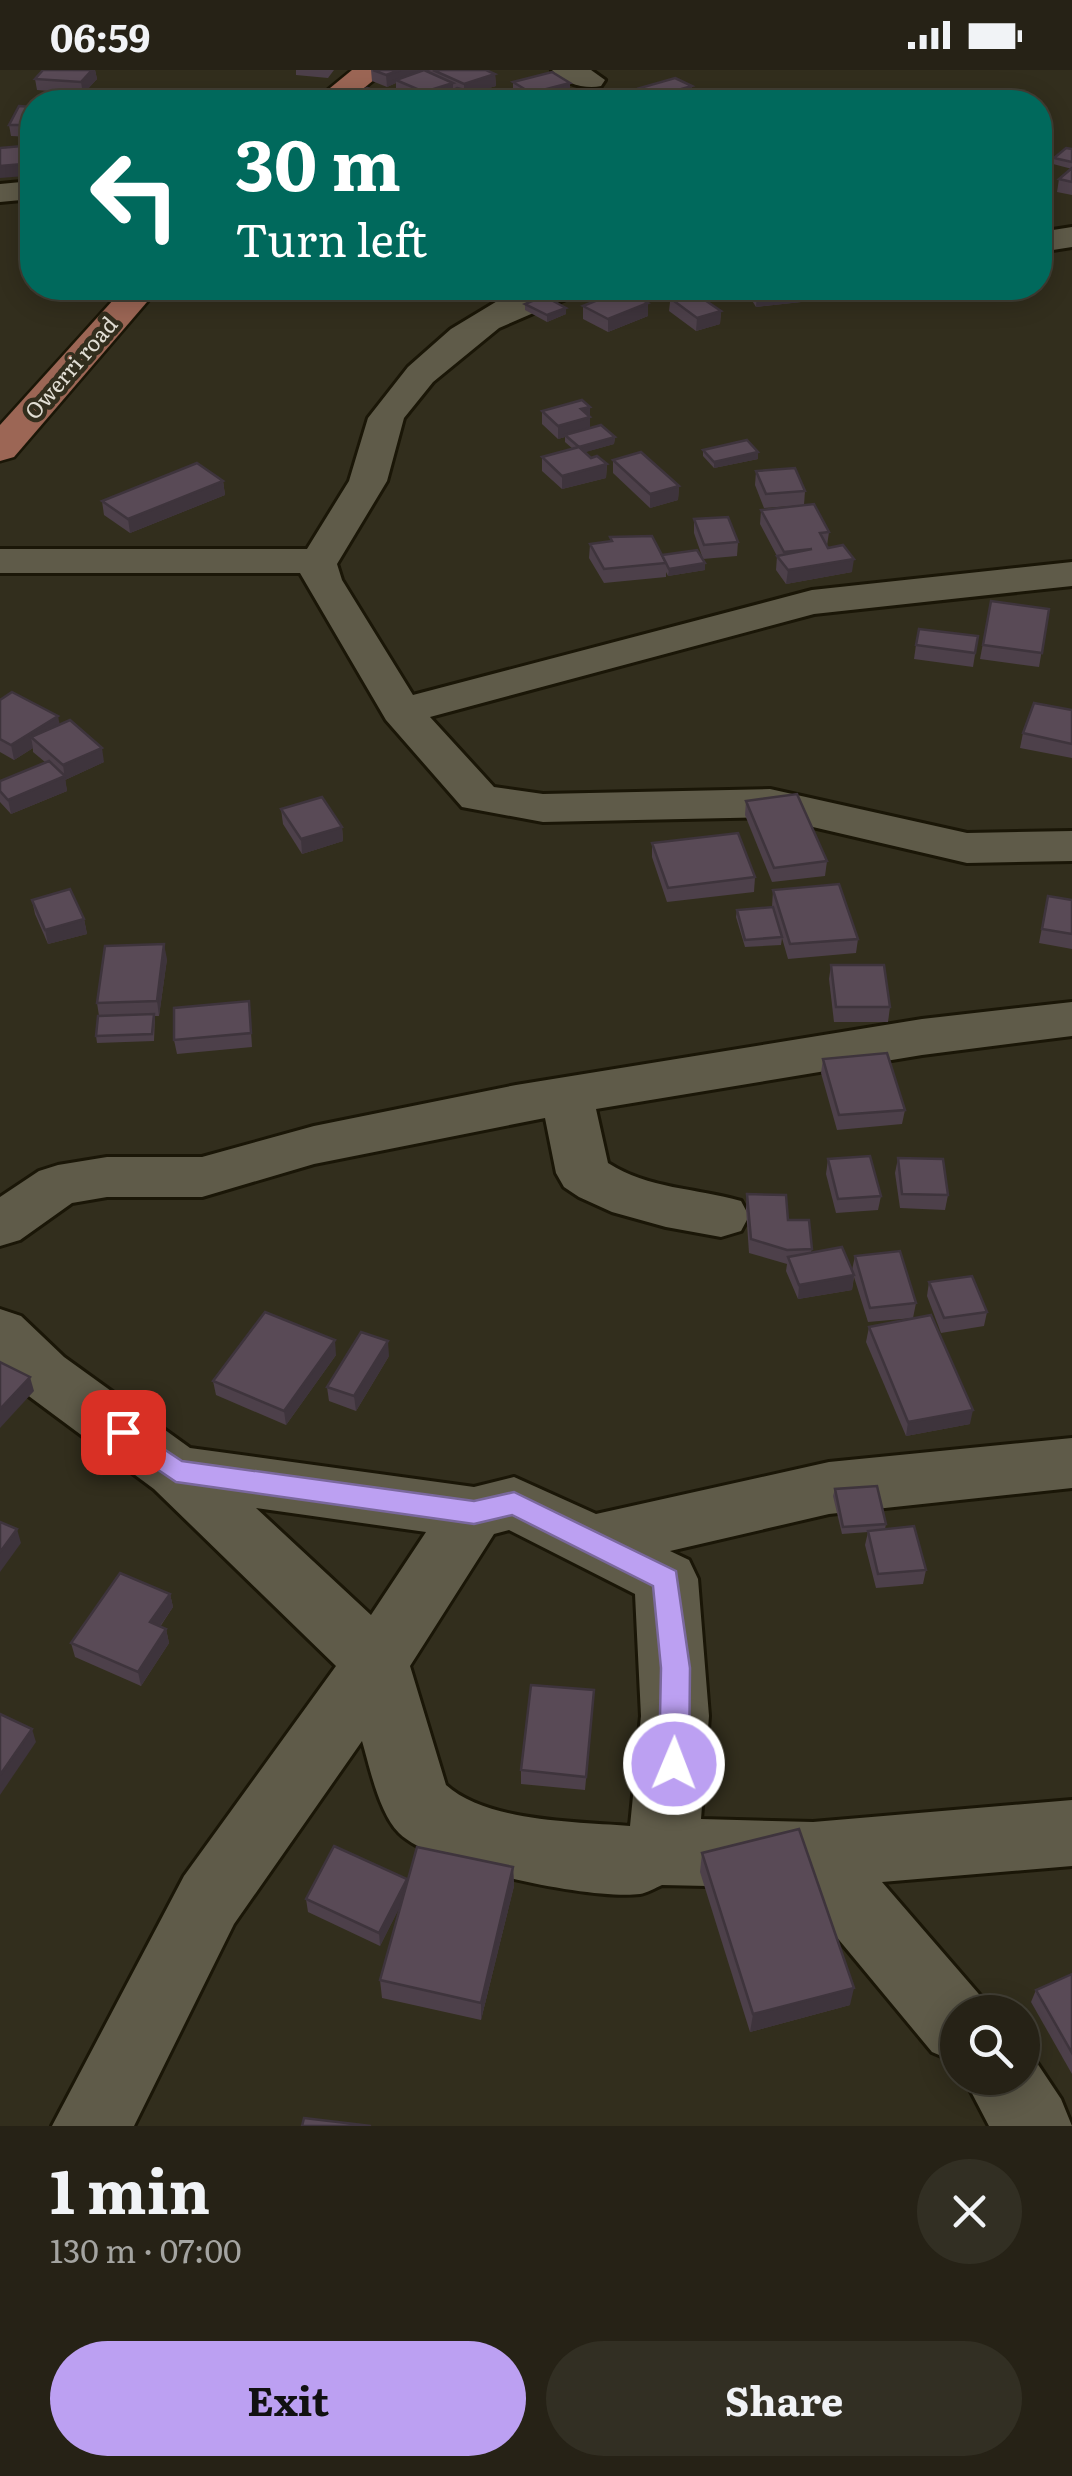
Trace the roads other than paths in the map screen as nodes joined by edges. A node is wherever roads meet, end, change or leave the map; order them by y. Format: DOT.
graph roads {
  1 [pos="372,70"];
  2 [pos="344,90"];
  3 [pos="131,300"];
  4 [pos="522,300"];
  5 [pos="0,449"];
  6 [pos="0,561"];
  7 [pos="317,564"];
  8 [pos="1072,574"];
  9 [pos="402,711"];
  10 [pos="1072,846"];
  11 [pos="1072,1019"];
  12 [pos="567,1095"];
  13 [pos="721,1216"];
  14 [pos="0,1225"];
  15 [pos="0,1332"];
  16 [pos="1072,1463"];
  17 [pos="176,1471"];
  18 [pos="474,1513"];
  19 [pos="592,1542"];
  20 [pos="376,1662"];
  21 [pos="1072,1833"];
  22 [pos="660,1852"];
  23 [pos="813,1855"];
  24 [pos="940,2005"];
  25 [pos="1013,2095"];
  26 [pos="90,2126"];
  27 [pos="1034,2126"];
  1 -- 2 [label="main road"];
  3 -- 5 [label="main road, Owerri road"];
  4 -- 7 [label="street"];
  6 -- 7 [label="street"];
  7 -- 9 [label="street"];
  8 -- 9 [label="street"];
  9 -- 10 [label="street"];
  11 -- 12 [label="street"];
  12 -- 13 [label="street"];
  12 -- 14 [label="street"];
  15 -- 17 [label="street"];
  16 -- 19 [label="street"];
  17 -- 18 [label="street"];
  17 -- 20 [label="street"];
  18 -- 19 [label="street"];
  18 -- 20 [label="street"];
  19 -- 22 [label="street"];
  20 -- 22 [label="street"];
  20 -- 26 [label="street"];
  21 -- 23 [label="street"];
  22 -- 23 [label="street"];
  23 -- 24 [label="street"];
  25 -- 27 [label="street"];
}
